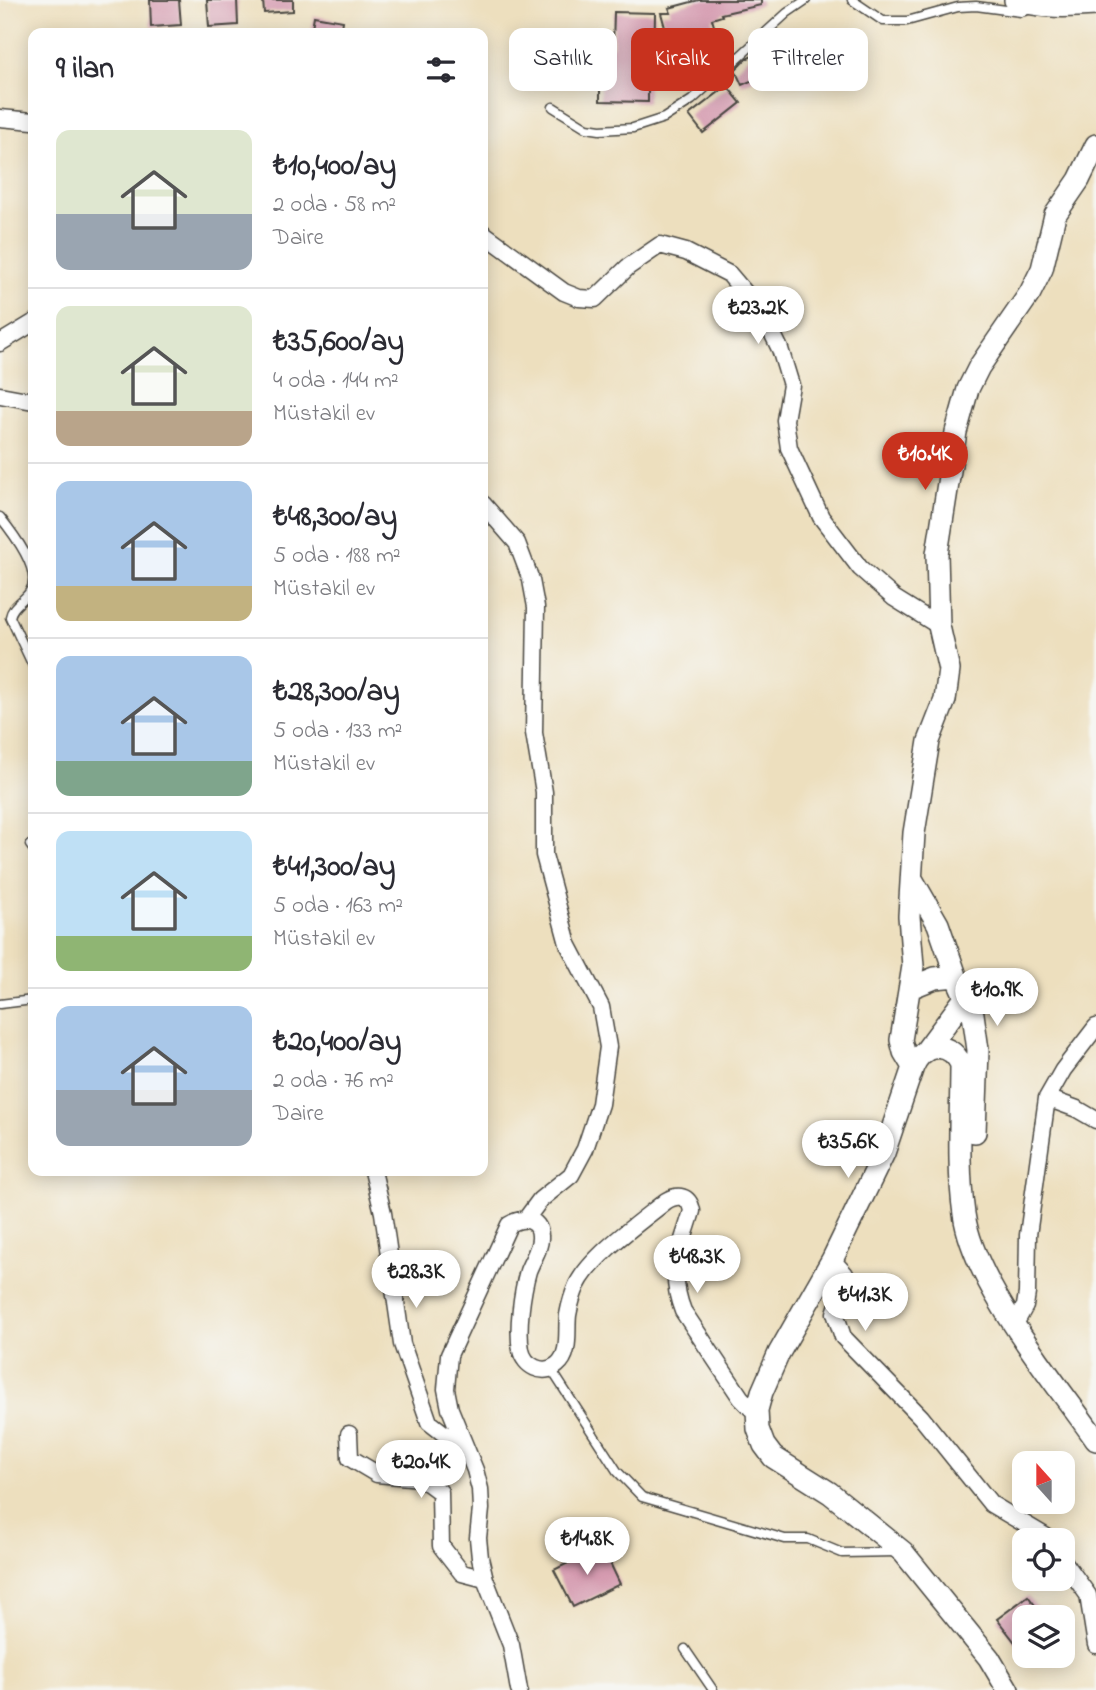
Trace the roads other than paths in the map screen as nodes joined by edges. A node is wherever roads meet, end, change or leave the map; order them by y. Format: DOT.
graph roads {
  1 [pos="806,0"];
  2 [pos="852,0"];
  3 [pos="1023,2"];
  4 [pos="1096,5"];
  5 [pos="553,107"];
  6 [pos="0,118"];
  7 [pos="28,121"];
  8 [pos="1096,145"];
  9 [pos="488,237"];
  10 [pos="28,326"];
  11 [pos="0,343"];
  12 [pos="0,395"];
  13 [pos="28,400"];
  14 [pos="488,510"];
  15 [pos="0,517"];
  16 [pos="28,562"];
  17 [pos="28,594"];
  18 [pos="939,626"];
  19 [pos="28,655"];
  20 [pos="912,879"];
  21 [pos="956,976"];
  22 [pos="910,988"];
  23 [pos="965,998"];
  24 [pos="28,1001"];
  25 [pos="0,1004"];
  26 [pos="905,1016"];
  27 [pos="1096,1027"];
  28 [pos="933,1042"];
  29 [pos="913,1067"];
  30 [pos="1048,1098"];
  31 [pos="1096,1120"];
  32 [pos="374,1176"];
  33 [pos="961,1182"];
  34 [pos="526,1219"];
  35 [pos="832,1259"];
  36 [pos="1014,1324"];
  37 [pos="551,1369"];
  38 [pos="757,1410"];
  39 [pos="349,1434"];
  40 [pos="1096,1440"];
  41 [pos="465,1451"];
  42 [pos="1032,1528"];
  43 [pos="903,1552"];
  44 [pos="1075,1577"];
  45 [pos="485,1579"];
  46 [pos="1096,1646"];
  47 [pos="685,1649"];
  48 [pos="519,1690"];
  49 [pos="713,1690"];
  50 [pos="1008,1690"];
  1 -- 5 [label="lane"];
  2 -- 3 [label="lane"];
  3 -- 4 [label="street"];
  6 -- 7 [label="street"];
  8 -- 18 [label="street"];
  9 -- 18 [label="street"];
  10 -- 11 [label="street"];
  12 -- 13 [label="street"];
  14 -- 34 [label="street"];
  15 -- 16 [label="lane"];
  17 -- 19 [label="lane"];
  18 -- 20 [label="street"];
  20 -- 21 [label="street"];
  20 -- 22 [label="street"];
  21 -- 22 [label="street"];
  21 -- 23 [label="street"];
  22 -- 26 [label="street"];
  23 -- 28 [label="street"];
  23 -- 33 [label="street"];
  24 -- 25 [label="lane"];
  26 -- 28 [label="street"];
  26 -- 29 [label="street"];
  27 -- 30 [label="street"];
  28 -- 29 [label="street"];
  28 -- 33 [label="street"];
  29 -- 35 [label="street"];
  30 -- 31 [label="street"];
  30 -- 36 [label="street"];
  32 -- 41 [label="street"];
  33 -- 36 [label="street"];
  34 -- 37 [label="street"];
  34 -- 41 [label="street"];
  35 -- 38 [label="street"];
  35 -- 42 [label="street"];
  36 -- 40 [label="street"];
  37 -- 38 [label="street"];
  37 -- 43 [label="lane"];
  38 -- 43 [label="street"];
  39 -- 45 [label="street"];
  41 -- 45 [label="street"];
  43 -- 50 [label="street"];
  44 -- 46 [label="street"];
  45 -- 48 [label="street"];
  47 -- 49 [label="lane"];
}
